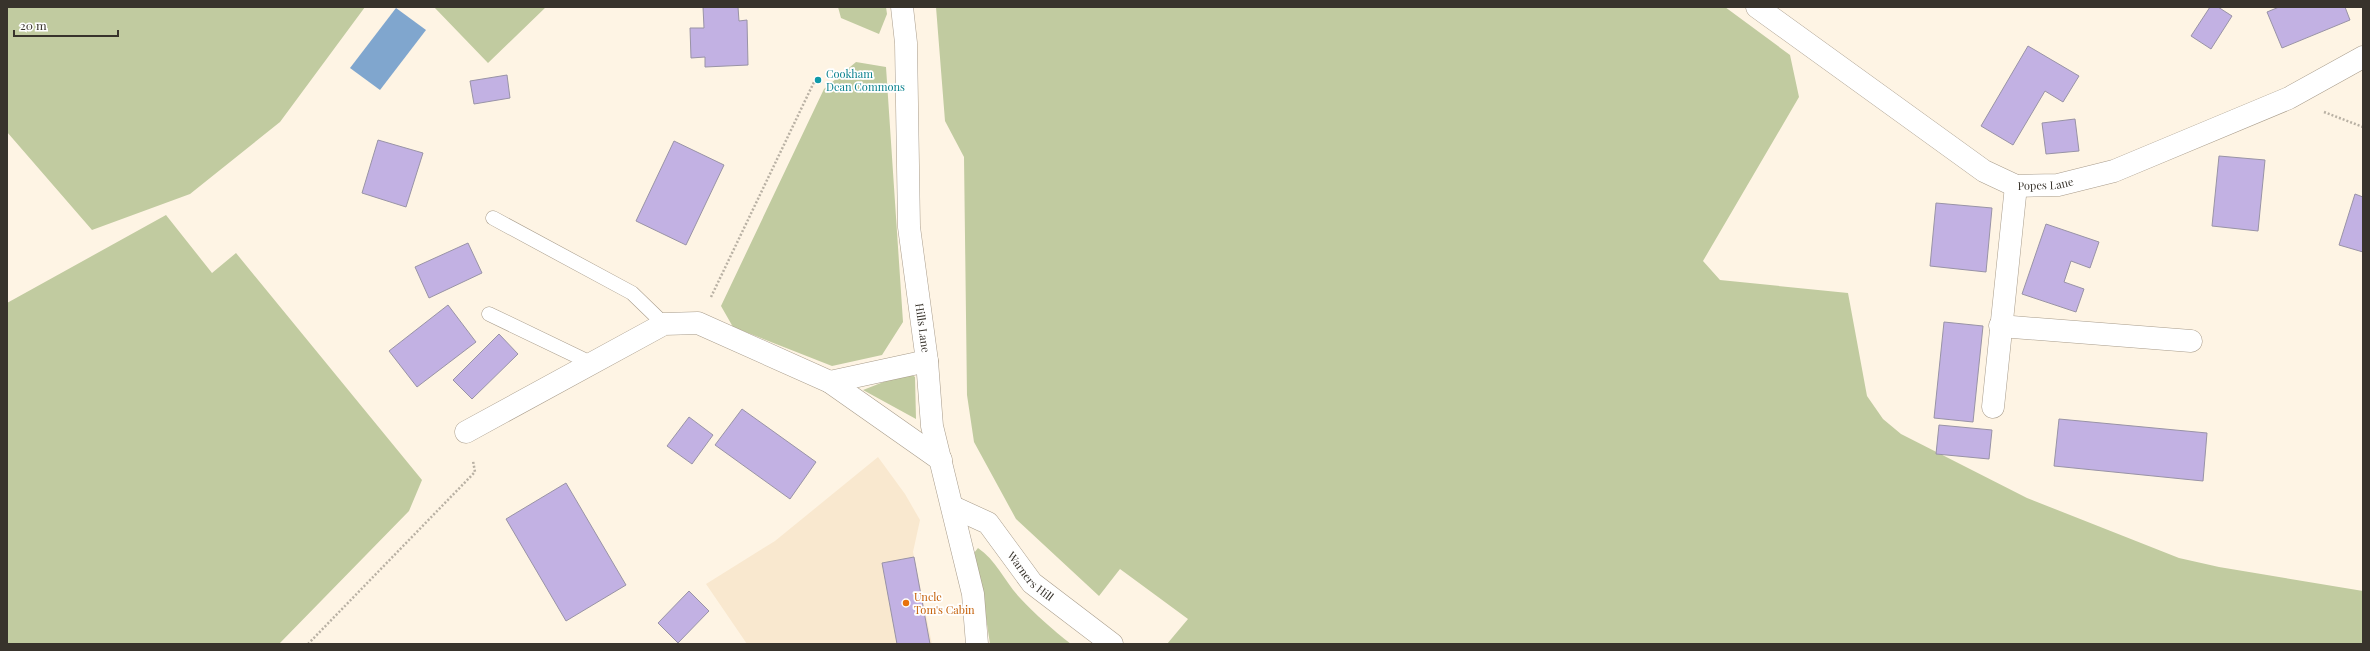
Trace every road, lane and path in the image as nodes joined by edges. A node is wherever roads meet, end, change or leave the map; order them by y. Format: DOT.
graph roads {
  1 [pos="902,7"];
  2 [pos="1757,7"];
  3 [pos="2363,57"];
  4 [pos="815,80"];
  5 [pos="2016,186"];
  6 [pos="493,218"];
  7 [pos="489,314"];
  8 [pos="664,324"];
  9 [pos="698,324"];
  10 [pos="2000,326"];
  11 [pos="2191,341"];
  12 [pos="927,361"];
  13 [pos="591,363"];
  14 [pos="830,382"];
  15 [pos="1992,407"];
  16 [pos="466,432"];
  17 [pos="941,460"];
  18 [pos="953,507"];
  19 [pos="308,644"];
  20 [pos="977,644"];
  21 [pos="1112,644"];
  1 -- 12 [label="street, Hills Lane"];
  2 -- 5 [label="street, Popes Lane"];
  3 -- 5 [label="street, Popes Lane"];
  4 -- 9 [label="path"];
  5 -- 10 [label="street"];
  6 -- 8 [label="lane"];
  7 -- 13 [label="lane"];
  8 -- 9 [label="street"];
  8 -- 13 [label="street"];
  9 -- 14 [label="street"];
  10 -- 11 [label="street"];
  10 -- 15 [label="street"];
  12 -- 14 [label="street"];
  12 -- 17 [label="street, Hills Lane"];
  13 -- 16 [label="street"];
  14 -- 17 [label="street"];
  16 -- 19 [label="path"];
  17 -- 18 [label="street, Hills Lane"];
  18 -- 20 [label="street, Hills Lane"];
  18 -- 21 [label="street, Warners Hill"];
}
